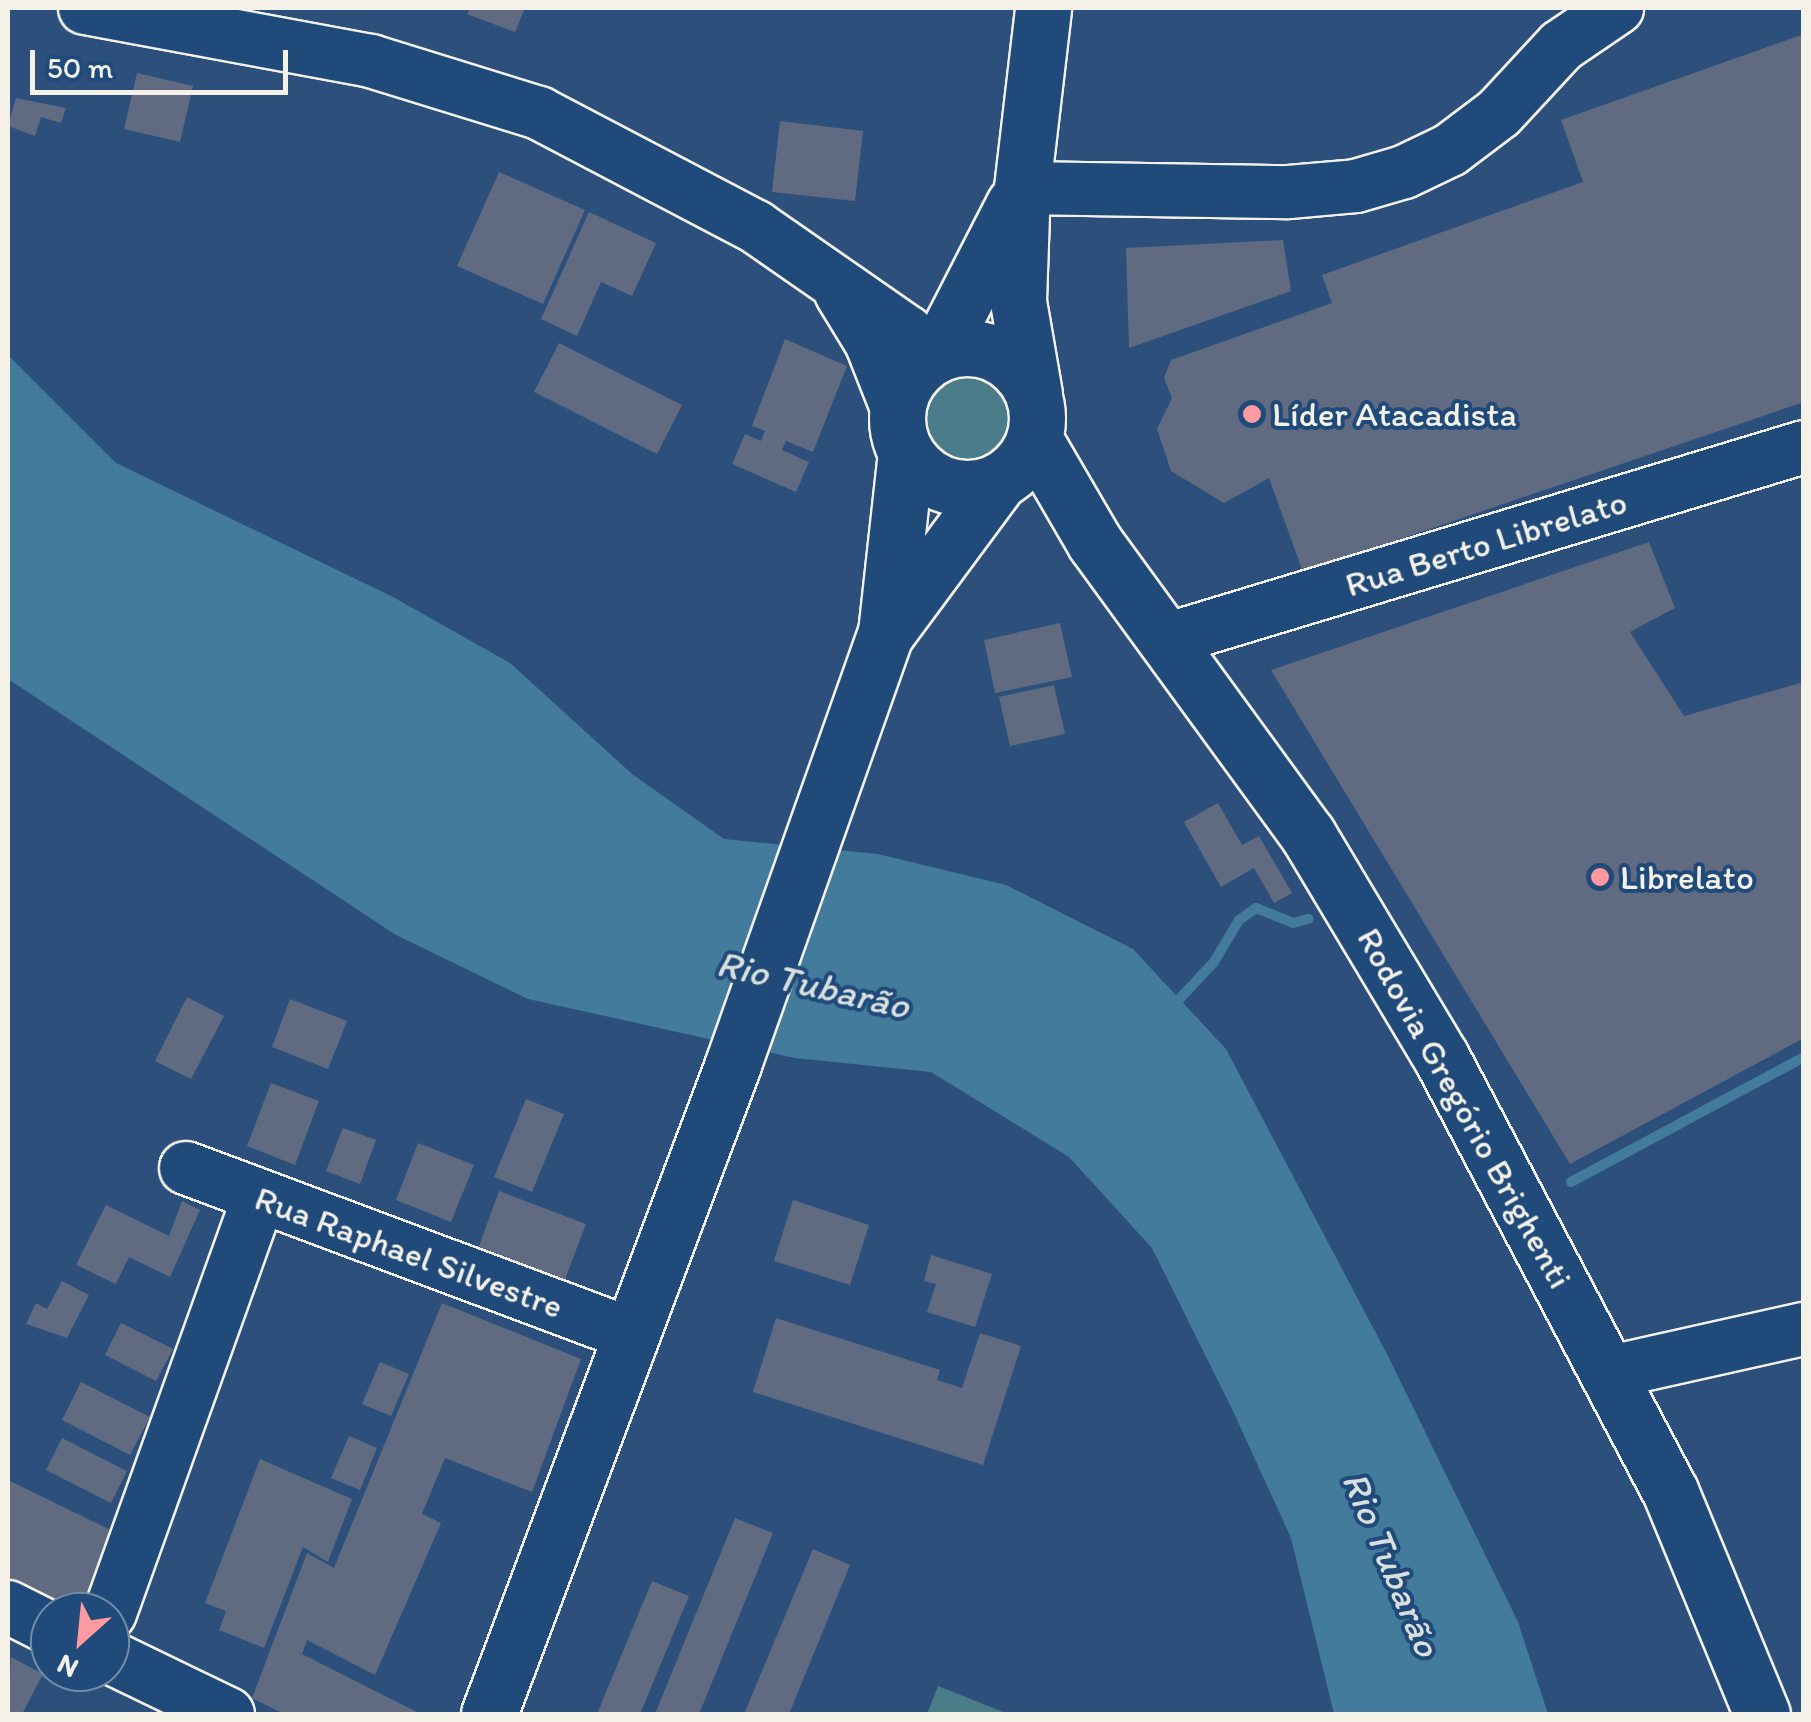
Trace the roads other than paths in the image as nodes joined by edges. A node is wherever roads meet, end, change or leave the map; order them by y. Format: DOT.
graph roads {
  1 [pos="85,8"];
  2 [pos="1043,8"];
  3 [pos="1617,8"];
  4 [pos="179,16"];
  5 [pos="1022,188"];
  6 [pos="828,276"];
  7 [pos="933,357"];
  8 [pos="902,430"];
  9 [pos="1019,448"];
  10 [pos="1804,448"];
  11 [pos="1168,638"];
  12 [pos="882,644"];
  13 [pos="186,1168"];
  14 [pos="260,1196"];
  15 [pos="1804,1329"];
  16 [pos="632,1335"];
  17 [pos="1610,1372"];
  18 [pos="118,1592"];
  19 [pos="130,1667"];
  20 [pos="228,1714"];
  21 [pos="488,1714"];
  22 [pos="1762,1714"];
  1 -- 4 [label="street"];
  2 -- 5 [label="main road"];
  3 -- 5 [label="street"];
  4 -- 6 [label="street"];
  5 -- 7 [label="main road"];
  5 -- 9 [label="main road"];
  6 -- 7 [label="street"];
  6 -- 8 [label="street"];
  7 -- 8 [label="main road"];
  7 -- 9 [label="main road"];
  8 -- 9 [label="main road"];
  8 -- 12 [label="main road"];
  9 -- 11 [label="main road, Rodovia Gregório Brighenti"];
  9 -- 12 [label="main road"];
  10 -- 11 [label="street, Rua Berto Librelato"];
  11 -- 17 [label="main road, Rodovia Gregório Brighenti"];
  12 -- 16 [label="main road"];
  13 -- 14 [label="street, Rua Raphael Silvestre"];
  14 -- 16 [label="street, Rua Raphael Silvestre"];
  14 -- 18 [label="street"];
  15 -- 17 [label="street"];
  16 -- 21 [label="main road"];
  17 -- 22 [label="main road, Rodovia Gregório Brighenti"];
  19 -- 20 [label="street"];
}
